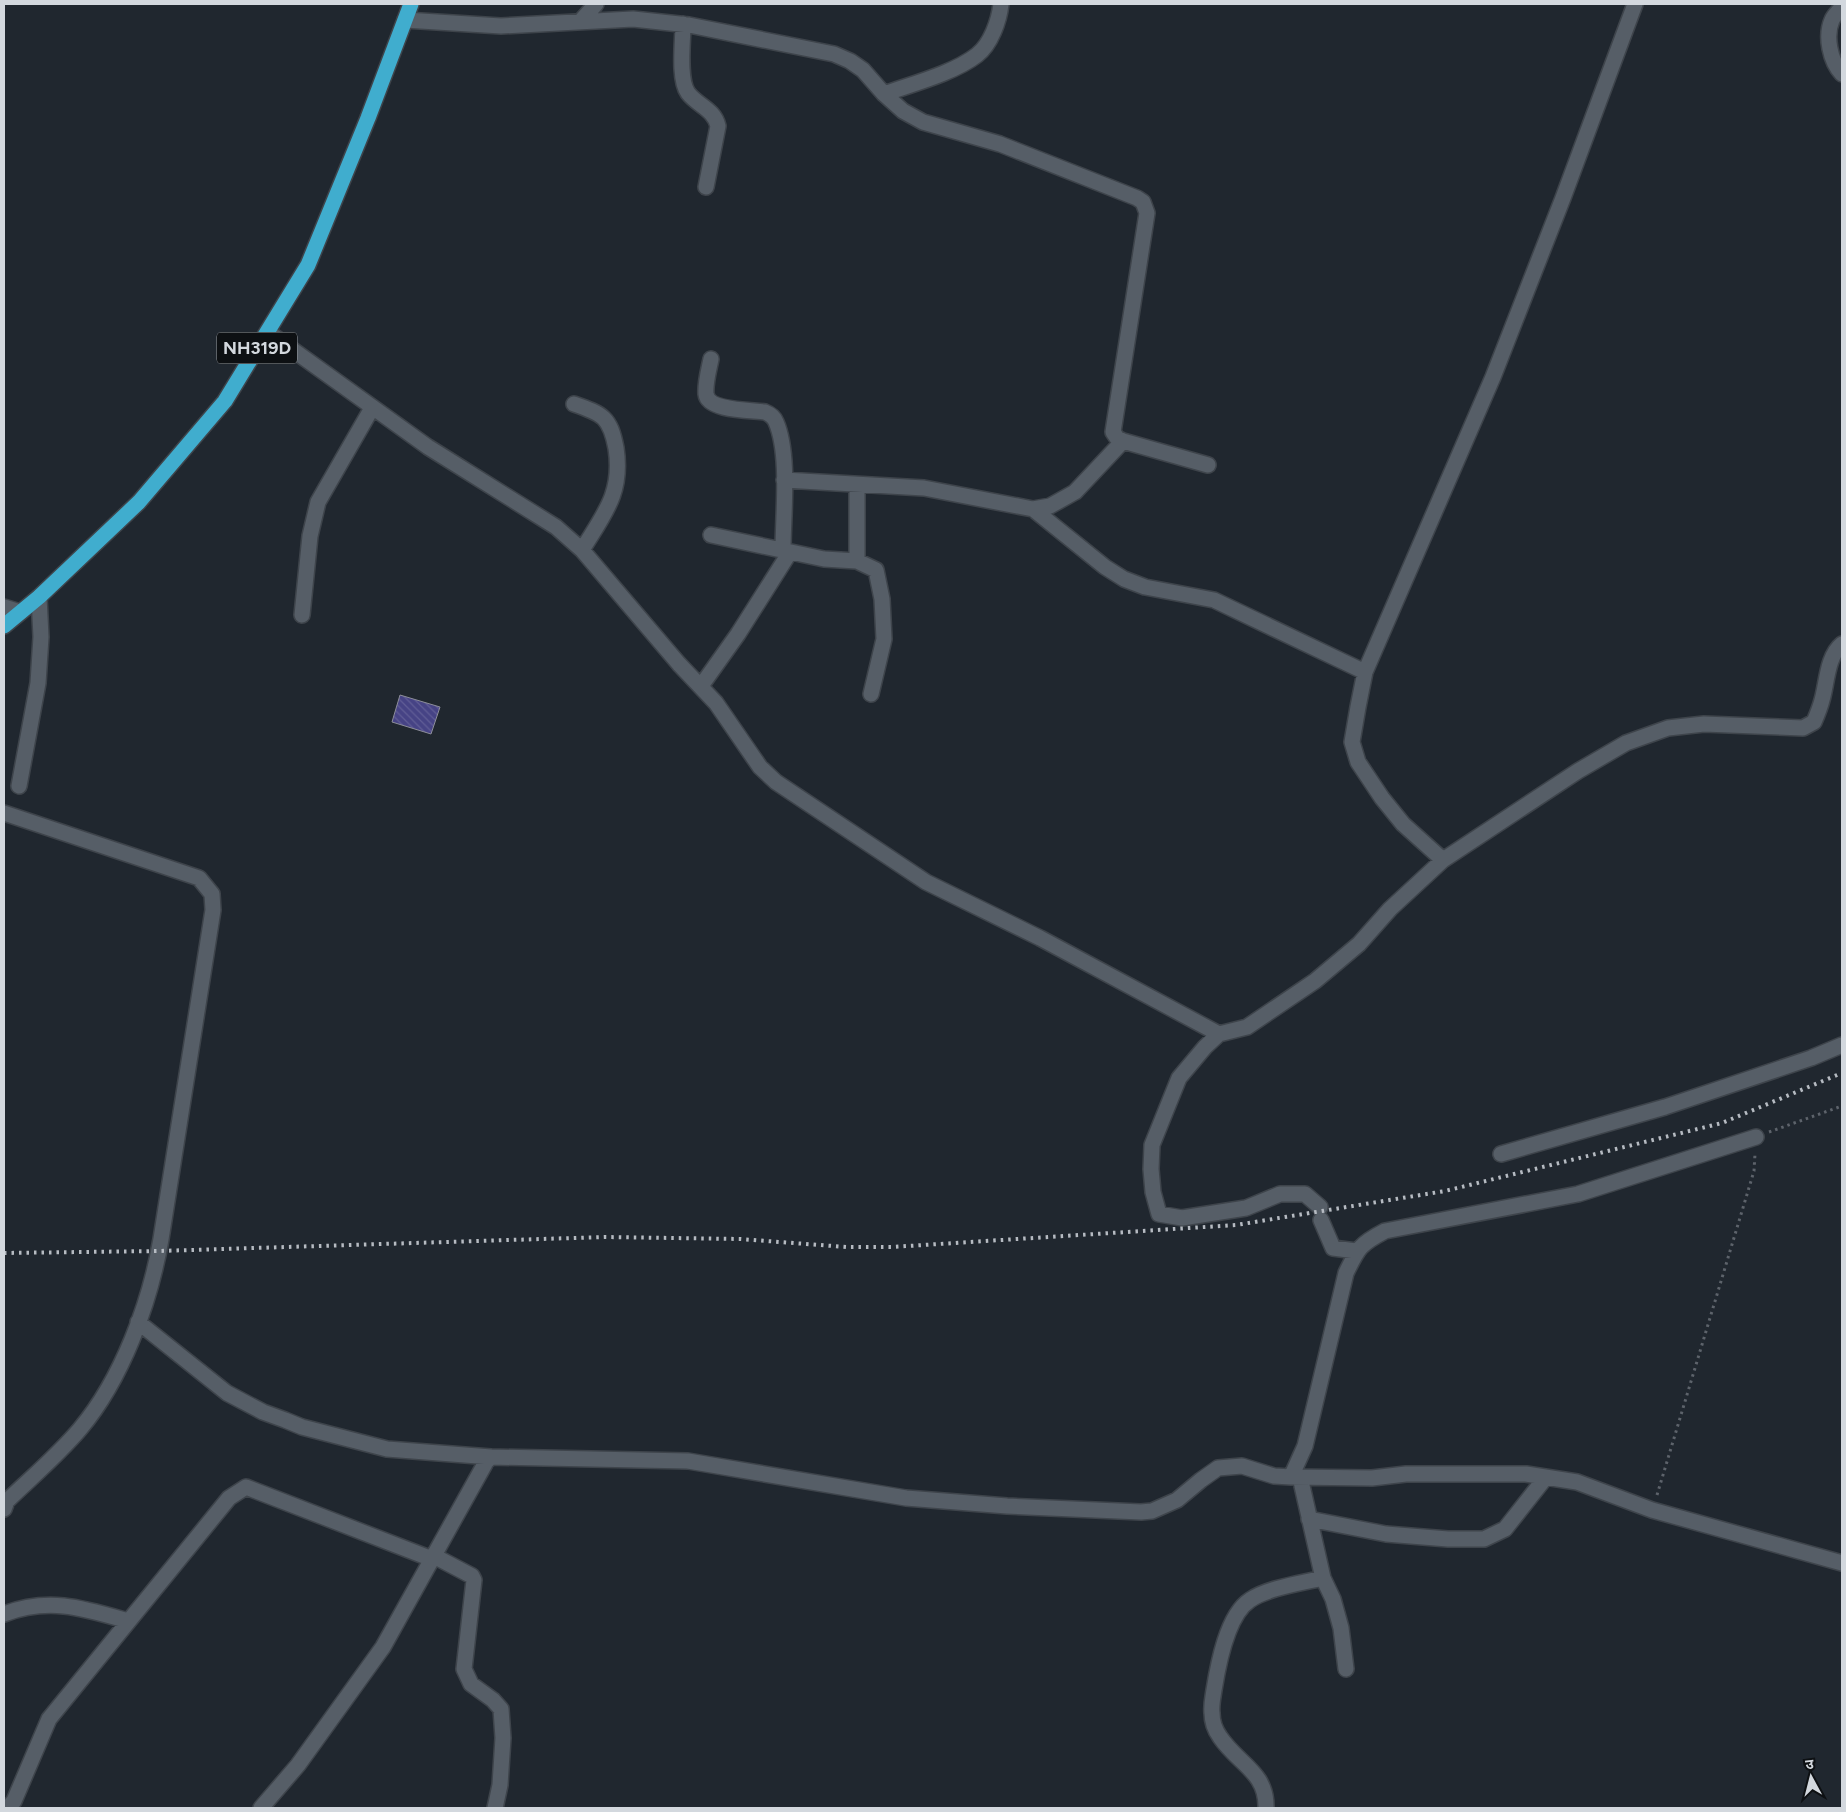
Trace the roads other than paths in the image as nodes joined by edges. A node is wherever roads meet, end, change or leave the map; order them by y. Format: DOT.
graph roads {
  1 [pos="411,4"];
  2 [pos="596,4"];
  3 [pos="1001,4"];
  4 [pos="1635,4"];
  5 [pos="1842,7"];
  6 [pos="405,20"];
  7 [pos="580,22"];
  8 [pos="683,24"];
  9 [pos="1842,74"];
  10 [pos="884,94"];
  11 [pos="706,187"];
  12 [pos="268,332"];
  13 [pos="711,359"];
  14 [pos="574,404"];
  15 [pos="372,408"];
  16 [pos="1123,441"];
  17 [pos="1208,465"];
  18 [pos="784,480"];
  19 [pos="857,485"];
  20 [pos="1033,509"];
  21 [pos="711,535"];
  22 [pos="582,550"];
  23 [pos="786,551"];
  24 [pos="857,561"];
  25 [pos="39,597"];
  26 [pos="4,607"];
  27 [pos="20,612"];
  28 [pos="302,616"];
  29 [pos="4,626"];
  30 [pos="1842,644"];
  31 [pos="1365,672"];
  32 [pos="701,686"];
  33 [pos="872,694"];
  34 [pos="19,786"];
  35 [pos="4,813"];
  36 [pos="1443,860"];
  37 [pos="1219,1034"];
  38 [pos="1842,1045"];
  39 [pos="1756,1137"];
  40 [pos="1501,1154"];
  41 [pos="1356,1251"];
  42 [pos="138,1322"];
  43 [pos="491,1457"];
  44 [pos="1295,1477"];
  45 [pos="1546,1477"];
  46 [pos="4,1509"];
  47 [pos="1309,1519"];
  48 [pos="433,1558"];
  49 [pos="1842,1563"];
  50 [pos="1323,1578"];
  51 [pos="4,1614"];
  52 [pos="128,1621"];
  53 [pos="1346,1669"];
  54 [pos="8,1808"];
  55 [pos="261,1808"];
  56 [pos="495,1808"];
  57 [pos="1266,1808"];
  1 -- 6 [label="highway, NH319D"];
  2 -- 7 [label="street"];
  3 -- 10 [label="street"];
  4 -- 31 [label="street"];
  5 -- 9 [label="street"];
  6 -- 7 [label="street"];
  6 -- 12 [label="highway, NH319D"];
  7 -- 8 [label="street"];
  8 -- 10 [label="street"];
  8 -- 11 [label="street"];
  10 -- 16 [label="street"];
  12 -- 15 [label="street"];
  12 -- 25 [label="highway, NH319D"];
  13 -- 18 [label="street"];
  14 -- 22 [label="street"];
  15 -- 22 [label="street"];
  15 -- 28 [label="street"];
  16 -- 17 [label="street"];
  16 -- 20 [label="street"];
  18 -- 19 [label="street"];
  18 -- 23 [label="street"];
  19 -- 20 [label="street"];
  19 -- 24 [label="street"];
  20 -- 31 [label="street"];
  21 -- 23 [label="street"];
  22 -- 32 [label="street"];
  23 -- 24 [label="street"];
  23 -- 32 [label="street"];
  24 -- 33 [label="street"];
  25 -- 27 [label="highway, NH319D"];
  25 -- 34 [label="street"];
  26 -- 27 [label="street"];
  27 -- 29 [label="highway, NH319D"];
  30 -- 36 [label="street"];
  31 -- 36 [label="street"];
  32 -- 37 [label="street"];
  35 -- 42 [label="street"];
  36 -- 37 [label="street"];
  37 -- 41 [label="street"];
  38 -- 40 [label="street"];
  39 -- 41 [label="street"];
  41 -- 44 [label="street"];
  42 -- 43 [label="street"];
  42 -- 46 [label="street"];
  43 -- 44 [label="street"];
  43 -- 48 [label="street"];
  44 -- 45 [label="street"];
  44 -- 47 [label="street"];
  45 -- 47 [label="street"];
  45 -- 49 [label="street"];
  47 -- 50 [label="street"];
  48 -- 52 [label="street"];
  48 -- 55 [label="street"];
  48 -- 56 [label="street"];
  50 -- 53 [label="street"];
  50 -- 57 [label="street"];
  51 -- 52 [label="street"];
  52 -- 54 [label="street"];
}
